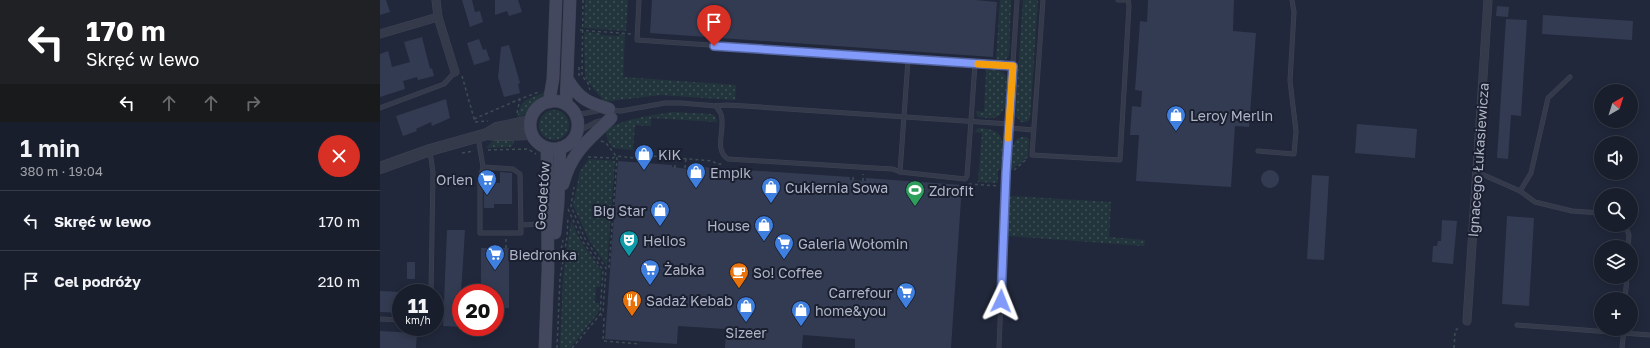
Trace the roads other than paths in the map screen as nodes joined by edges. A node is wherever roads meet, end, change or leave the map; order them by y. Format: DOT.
graph roads {
  1 [pos="436,0"];
  2 [pos="556,0"];
  3 [pos="570,0"];
  4 [pos="639,0"];
  5 [pos="1017,0"];
  6 [pos="1042,0"];
  7 [pos="1118,0"];
  8 [pos="1128,0"];
  9 [pos="1292,0"];
  10 [pos="1488,0"];
  11 [pos="438,17"];
  12 [pos="380,34"];
  13 [pos="908,60"];
  14 [pos="975,64"];
  15 [pos="1013,66"];
  16 [pos="455,72"];
  17 [pos="1570,77"];
  18 [pos="574,80"];
  19 [pos="549,102"];
  20 [pos="566,104"];
  21 [pos="716,106"];
  22 [pos="380,108"];
  23 [pos="621,111"];
  24 [pos="610,114"];
  25 [pos="576,115"];
  26 [pos="904,117"];
  27 [pos="530,121"];
  28 [pos="971,122"];
  29 [pos="1009,126"];
  30 [pos="1033,130"];
  31 [pos="577,132"];
  32 [pos="532,134"];
  33 [pos="483,135"];
  34 [pos="547,148"];
  35 [pos="560,148"];
  36 [pos="430,150"];
  37 [pos="1258,152"];
  38 [pos="483,167"];
  39 [pos="380,168"];
  40 [pos="900,172"];
  41 [pos="1477,172"];
  42 [pos="1520,191"];
  43 [pos="564,207"];
  44 [pos="1594,213"];
  45 [pos="548,215"];
  46 [pos="521,225"];
  47 [pos="548,270"];
  48 [pos="431,284"];
  49 [pos="380,319"];
  50 [pos="392,320"];
  51 [pos="1467,321"];
  52 [pos="1517,325"];
  53 [pos="1594,329"];
  54 [pos="1638,333"];
  55 [pos="1650,335"];
  56 [pos="1623,336"];
  57 [pos="545,348"];
  58 [pos="999,348"];
  59 [pos="1622,348"];
  1 -- 11 [label="street"];
  2 -- 19 [label="main road"];
  3 -- 18 [label="main road"];
  4 -- 13 [label="lane"];
  5 -- 15 [label="lane"];
  6 -- 30 [label="lane"];
  7 -- 8 [label="lane"];
  8 -- 30 [label="lane"];
  9 -- 37 [label="lane"];
  10 -- 41 [label="street, Ignacego Łukasiewicza"];
  11 -- 12 [label="street"];
  11 -- 16 [label="street"];
  13 -- 14 [label="lane"];
  13 -- 26 [label="lane"];
  14 -- 15 [label="lane"];
  14 -- 28 [label="lane"];
  15 -- 29 [label="lane"];
  16 -- 22 [label="lane"];
  17 -- 42 [label="lane"];
  18 -- 20 [label="main road"];
  18 -- 24 [label="main road"];
  19 -- 20 [label="main road"];
  19 -- 27 [label="main road"];
  20 -- 25 [label="main road"];
  21 -- 23 [label="lane"];
  21 -- 26 [label="lane"];
  21 -- 40 [label="lane"];
  23 -- 24 [label="lane"];
  23 -- 24 [label="lane"];
  24 -- 25 [label="lane"];
  24 -- 31 [label="lane"];
  24 -- 43 [label="main road"];
  25 -- 31 [label="main road"];
  26 -- 28 [label="lane"];
  26 -- 40 [label="lane"];
  27 -- 32 [label="main road"];
  27 -- 33 [label="street"];
  28 -- 29 [label="lane"];
  28 -- 40 [label="lane"];
  29 -- 30 [label="lane"];
  29 -- 58 [label="lane"];
  31 -- 35 [label="main road"];
  32 -- 33 [label="street"];
  32 -- 34 [label="main road"];
  33 -- 36 [label="street"];
  33 -- 38 [label="lane"];
  34 -- 35 [label="main road"];
  34 -- 45 [label="main road, Geodetów"];
  35 -- 43 [label="main road, Geodetów"];
  36 -- 39 [label="street"];
  36 -- 48 [label="lane"];
  38 -- 46 [label="lane"];
  38 -- 46 [label="lane"];
  41 -- 42 [label="lane"];
  41 -- 51 [label="street, Ignacego Łukasiewicza"];
  42 -- 44 [label="lane"];
  43 -- 47 [label="main road, Geodetów"];
  45 -- 46 [label="lane"];
  45 -- 47 [label="main road, Geodetów"];
  47 -- 57 [label="main road, Geodetów"];
  49 -- 50 [label="lane"];
  52 -- 53 [label="lane"];
  54 -- 55 [label="lane"];
  56 -- 59 [label="lane"];
}
